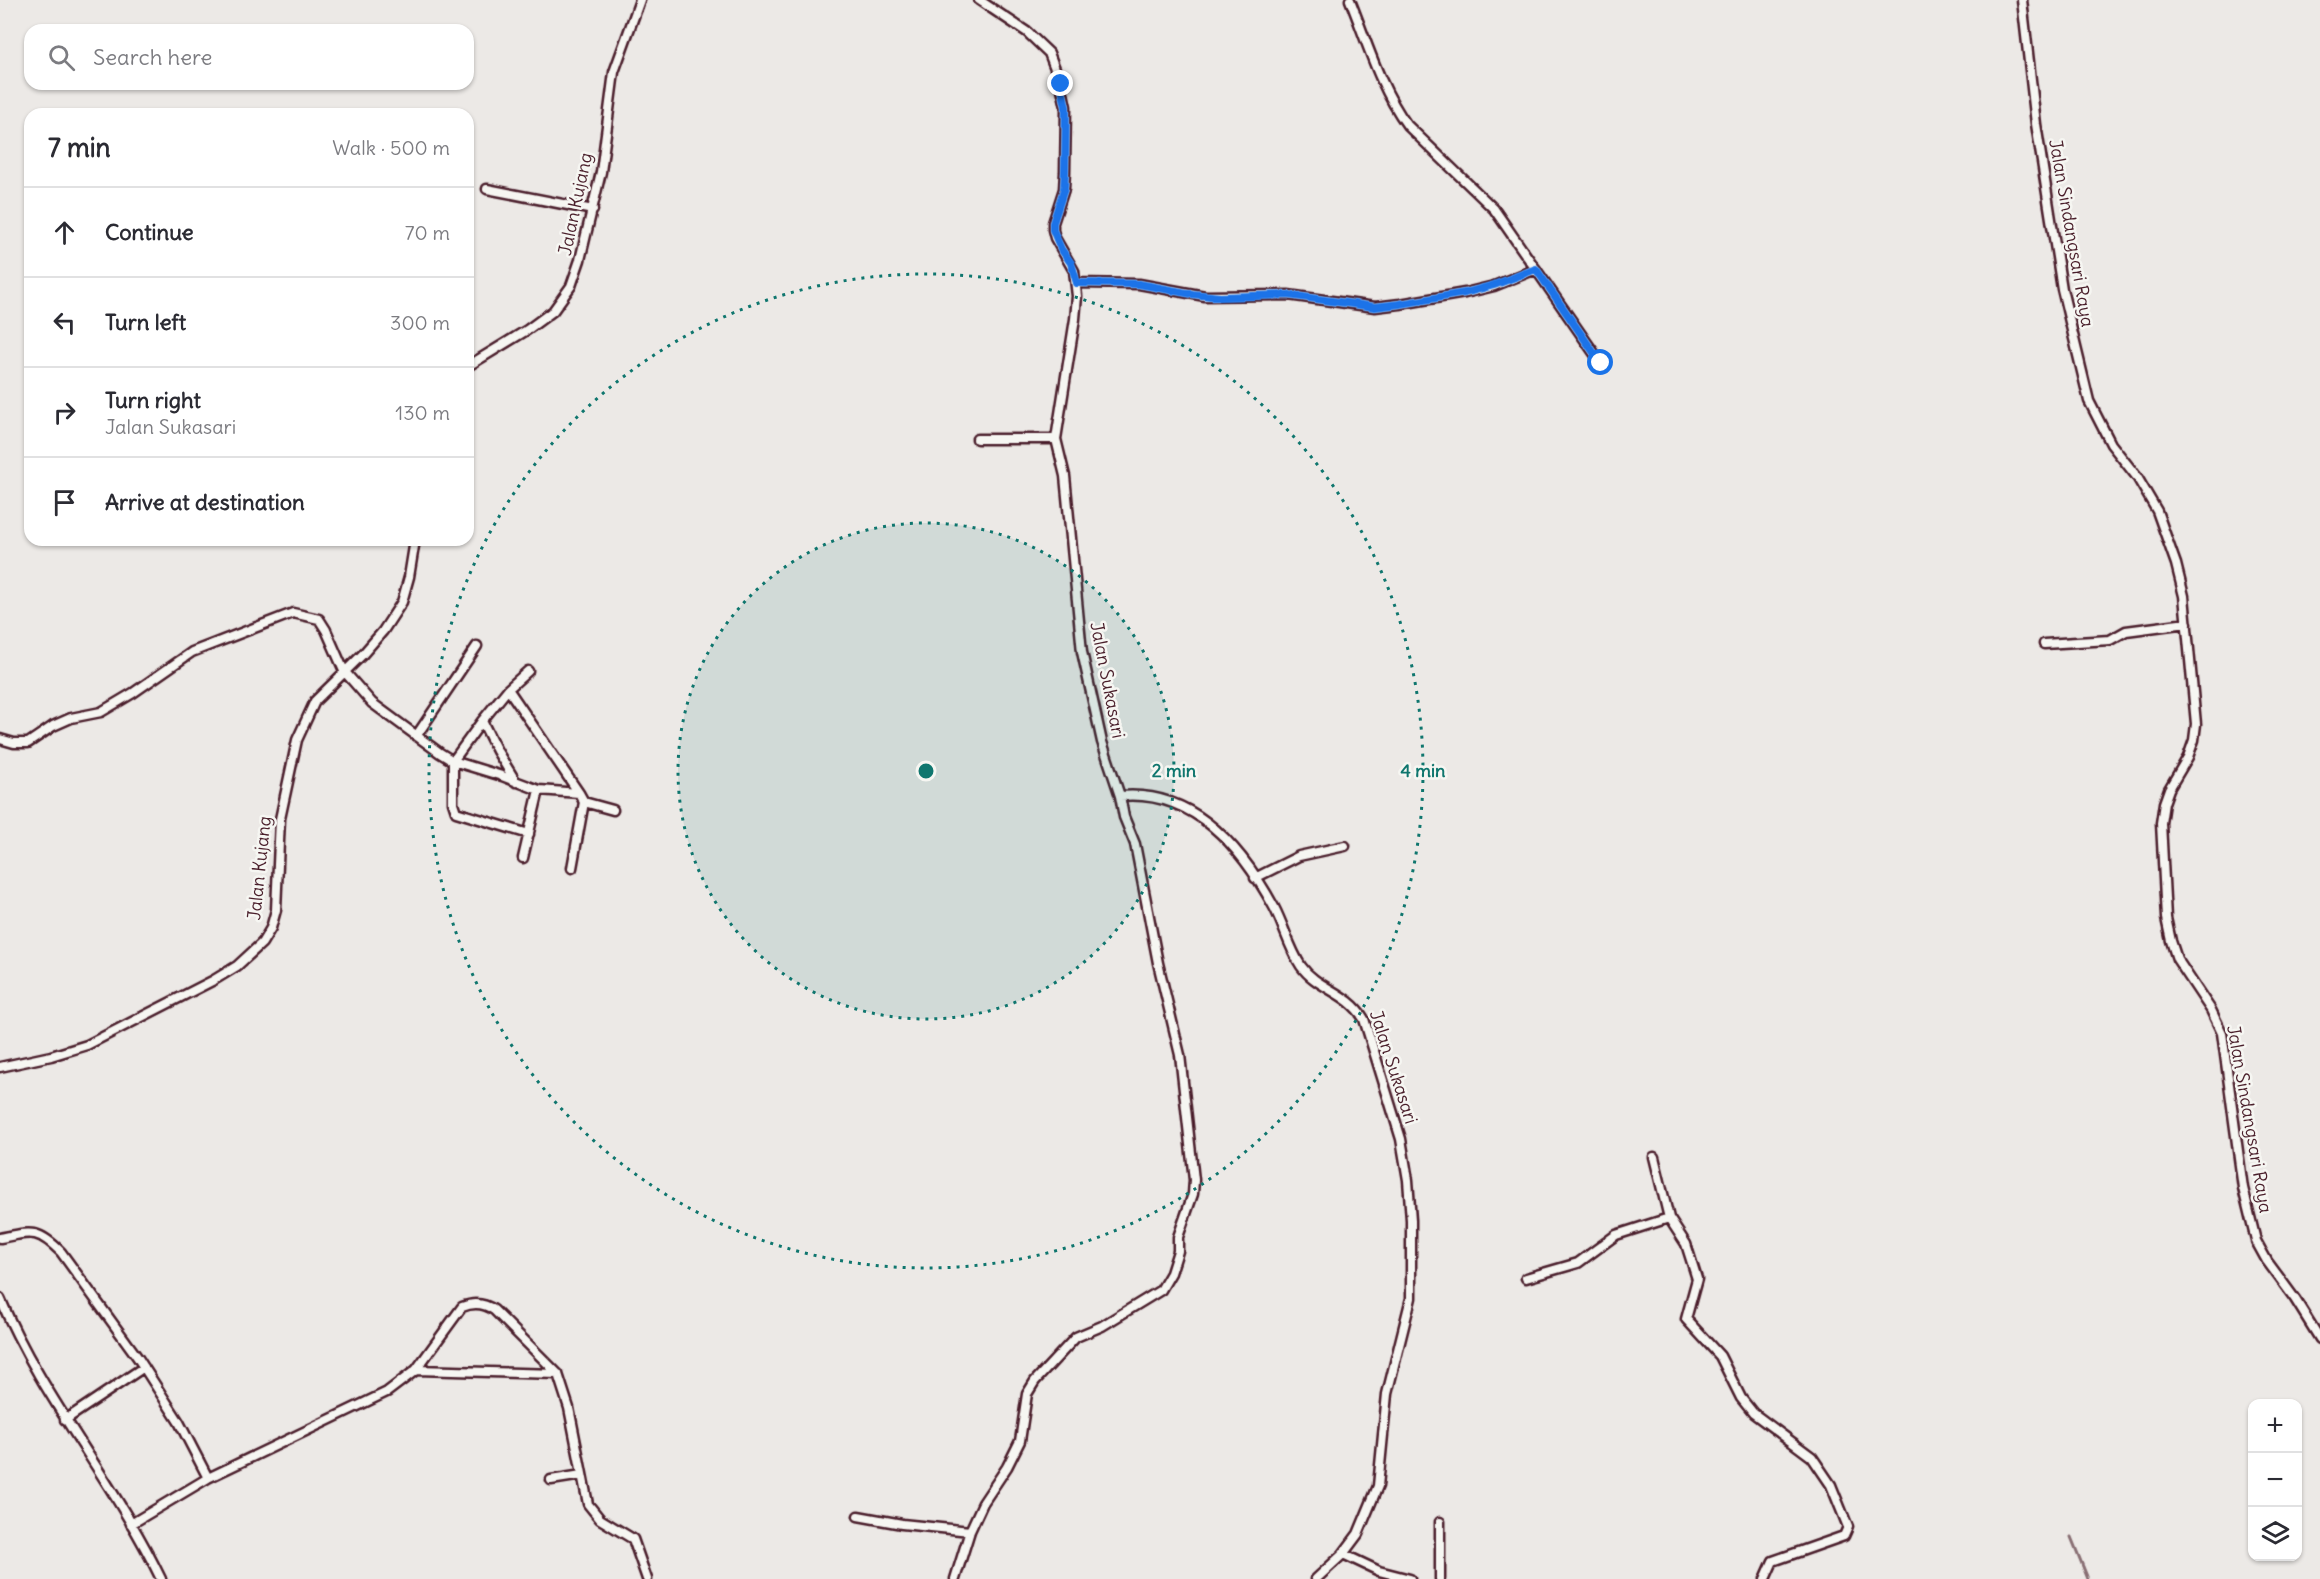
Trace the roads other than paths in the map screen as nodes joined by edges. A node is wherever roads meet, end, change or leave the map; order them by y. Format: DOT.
graph roads {
  1 [pos="640,0"];
  2 [pos="979,0"];
  3 [pos="1350,0"];
  4 [pos="2022,0"];
  5 [pos="487,189"];
  6 [pos="593,210"];
  7 [pos="1536,269"];
  8 [pos="1077,283"];
  9 [pos="474,362"];
  10 [pos="1601,363"];
  11 [pos="976,439"];
  12 [pos="1056,439"];
  13 [pos="414,546"];
  14 [pos="2187,623"];
  15 [pos="2044,644"];
  16 [pos="477,646"];
  17 [pos="344,671"];
  18 [pos="528,671"];
  19 [pos="508,689"];
  20 [pos="482,721"];
  21 [pos="417,735"];
  22 [pos="0,739"];
  23 [pos="453,761"];
  24 [pos="516,782"];
  25 [pos="539,790"];
  26 [pos="579,793"];
  27 [pos="1120,795"];
  28 [pos="584,802"];
  29 [pos="613,810"];
  30 [pos="529,834"];
  31 [pos="1345,846"];
  32 [pos="523,858"];
  33 [pos="572,868"];
  34 [pos="1255,878"];
  35 [pos="0,1067"];
  36 [pos="1654,1157"];
  37 [pos="1669,1218"];
  38 [pos="0,1238"];
  39 [pos="1526,1278"];
  40 [pos="0,1298"];
  41 [pos="2320,1339"];
  42 [pos="144,1367"];
  43 [pos="416,1370"];
  44 [pos="558,1374"];
  45 [pos="65,1420"];
  46 [pos="582,1475"];
  47 [pos="208,1478"];
  48 [pos="551,1480"];
  49 [pos="858,1516"];
  50 [pos="1440,1522"];
  51 [pos="131,1524"];
  52 [pos="969,1531"];
  53 [pos="1343,1554"];
  54 [pos="161,1579"];
  55 [pos="647,1579"];
  56 [pos="955,1579"];
  57 [pos="1316,1579"];
  58 [pos="1410,1579"];
  59 [pos="1440,1579"];
  60 [pos="1765,1579"];
  1 -- 6 [label="street, Jalan Kujang"];
  2 -- 8 [label="street, Jalan Sukasari"];
  3 -- 7 [label="street"];
  4 -- 14 [label="street, Jalan Sindangsari Raya"];
  5 -- 6 [label="street"];
  6 -- 9 [label="street, Jalan Kujang"];
  7 -- 8 [label="street"];
  7 -- 10 [label="street"];
  8 -- 12 [label="street, Jalan Sukasari"];
  11 -- 12 [label="street"];
  12 -- 27 [label="street, Jalan Sukasari"];
  13 -- 17 [label="street, Jalan Kujang"];
  14 -- 15 [label="street"];
  14 -- 41 [label="street, Jalan Sindangsari Raya"];
  16 -- 21 [label="street"];
  17 -- 21 [label="street"];
  17 -- 22 [label="street"];
  17 -- 35 [label="street, Jalan Kujang"];
  18 -- 19 [label="street"];
  19 -- 20 [label="street"];
  19 -- 26 [label="street"];
  20 -- 23 [label="street"];
  20 -- 24 [label="street"];
  21 -- 23 [label="street"];
  23 -- 24 [label="street"];
  23 -- 30 [label="street"];
  24 -- 25 [label="street"];
  25 -- 26 [label="street"];
  25 -- 30 [label="street"];
  26 -- 28 [label="street"];
  27 -- 34 [label="street, Jalan Sukasari"];
  27 -- 52 [label="street"];
  28 -- 29 [label="street"];
  28 -- 33 [label="street"];
  30 -- 32 [label="street"];
  31 -- 34 [label="street"];
  34 -- 53 [label="street, Jalan Sukasari"];
  36 -- 37 [label="street"];
  37 -- 39 [label="street"];
  37 -- 60 [label="street"];
  38 -- 42 [label="street"];
  40 -- 45 [label="street"];
  42 -- 45 [label="street"];
  42 -- 47 [label="street"];
  43 -- 44 [label="street"];
  43 -- 44 [label="street"];
  43 -- 47 [label="street"];
  44 -- 46 [label="street"];
  45 -- 51 [label="street"];
  46 -- 48 [label="street"];
  46 -- 55 [label="street"];
  47 -- 51 [label="street"];
  49 -- 52 [label="street"];
  50 -- 59 [label="street"];
  51 -- 54 [label="street"];
  52 -- 56 [label="street"];
  53 -- 57 [label="street, Jalan Sukasari"];
  53 -- 58 [label="street"];
}
